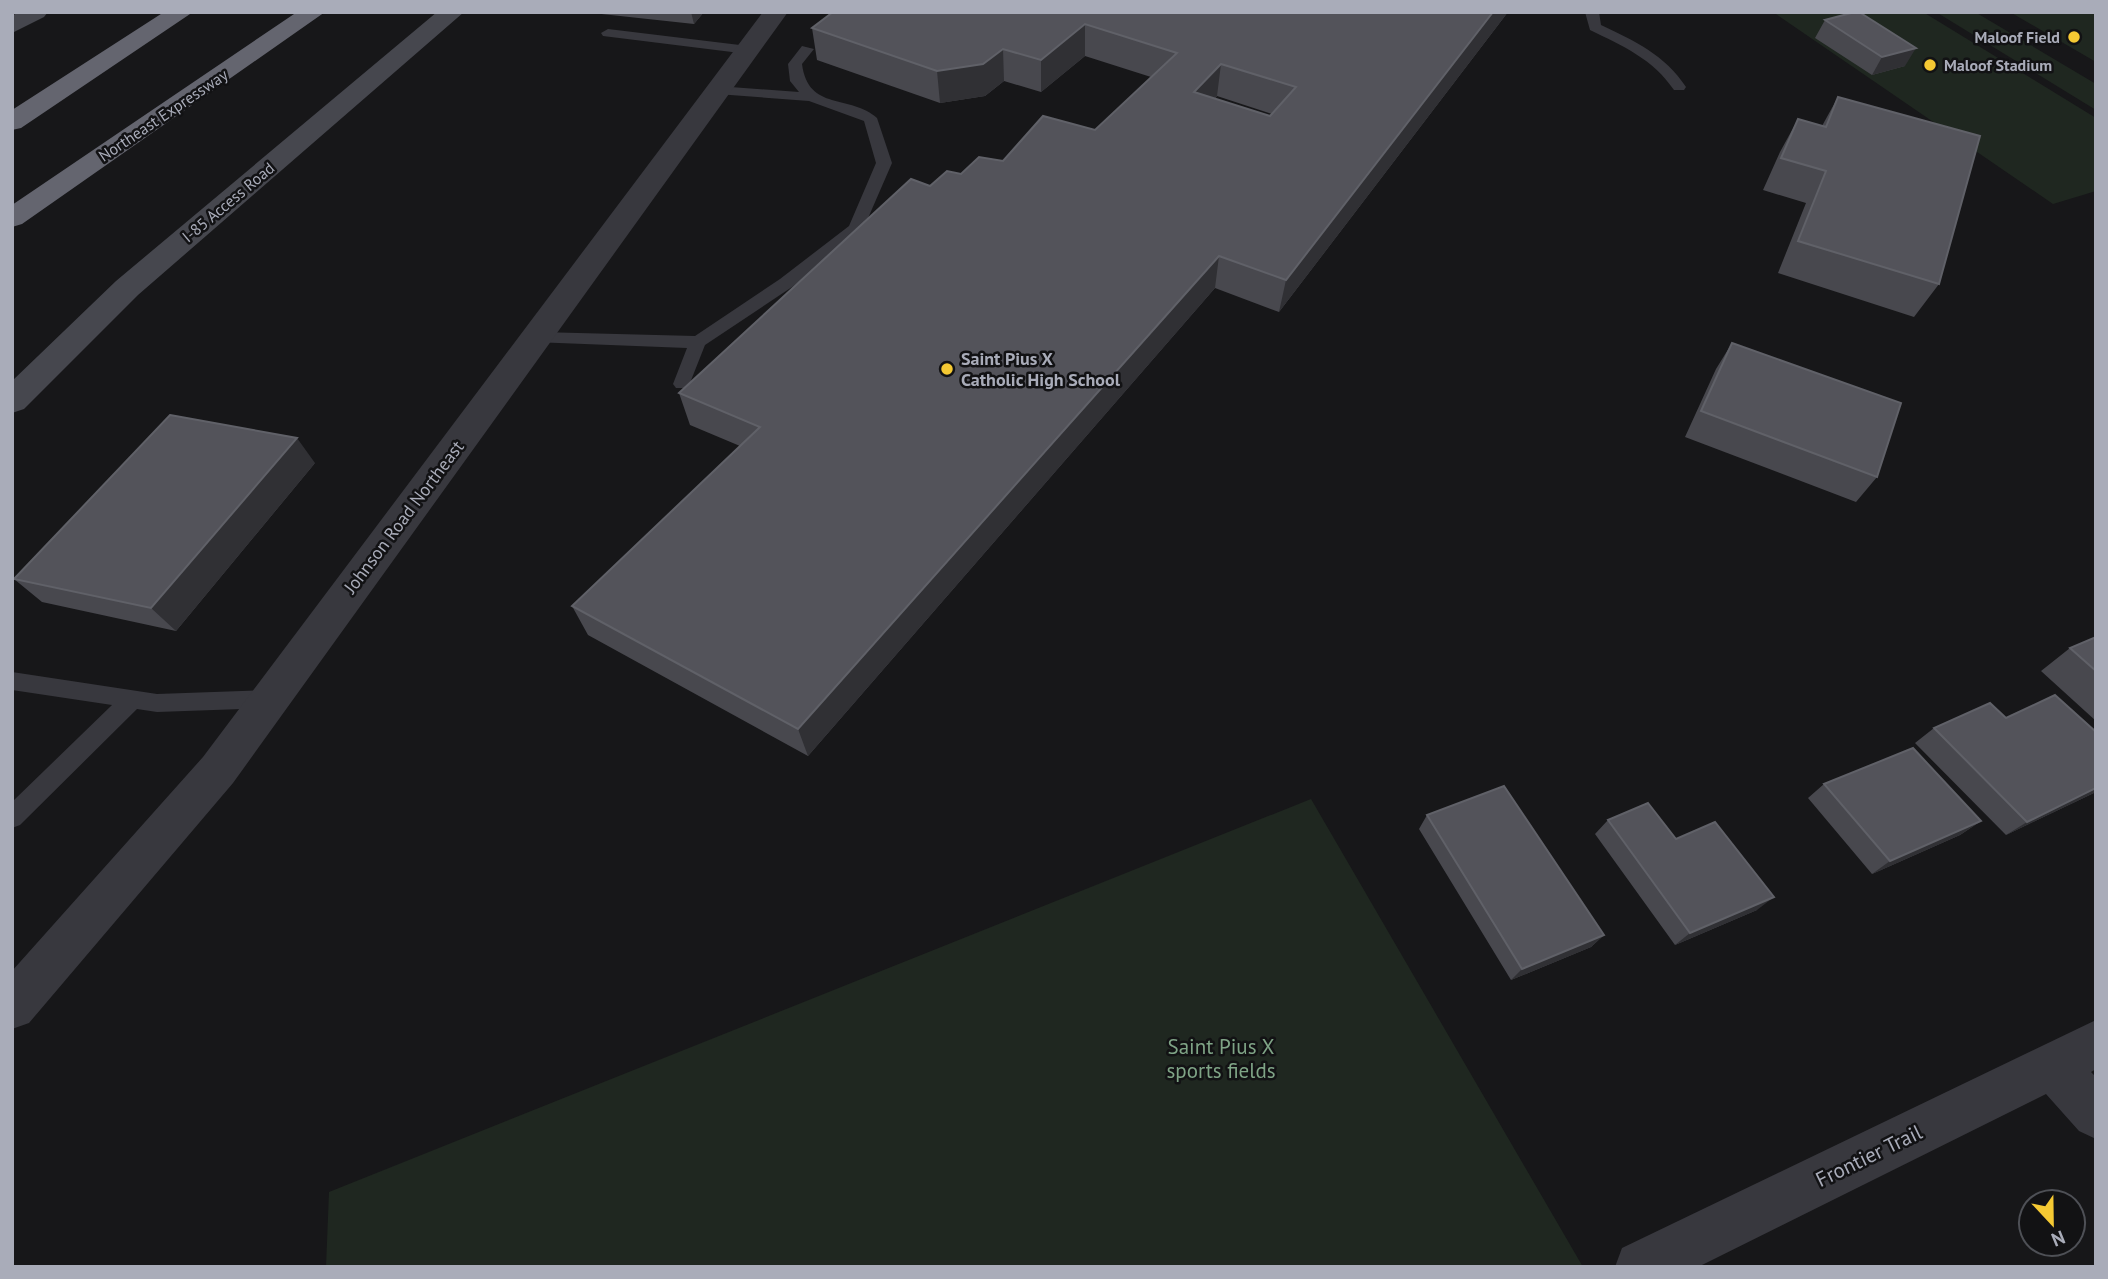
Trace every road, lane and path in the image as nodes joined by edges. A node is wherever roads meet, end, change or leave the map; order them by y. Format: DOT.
graph roads {
  1 [pos="36,12"];
  2 [pos="181,12"];
  3 [pos="313,12"];
  4 [pos="452,12"];
  5 [pos="776,12"];
  6 [pos="1592,12"];
  7 [pos="12,26"];
  8 [pos="608,33"];
  9 [pos="807,49"];
  10 [pos="748,50"];
  11 [pos="1679,87"];
  12 [pos="717,90"];
  13 [pos="811,97"];
  14 [pos="12,122"];
  15 [pos="12,218"];
  16 [pos="538,338"];
  17 [pos="698,342"];
  18 [pos="682,384"];
  19 [pos="12,401"];
  20 [pos="12,681"];
  21 [pos="133,699"];
  22 [pos="270,699"];
  23 [pos="12,818"];
  24 [pos="12,1006"];
  25 [pos="2075,1055"];
  26 [pos="2096,1114"];
  27 [pos="1641,1267"];
  1 -- 7 [label="main road"];
  2 -- 14 [label="highway"];
  3 -- 15 [label="highway, Northeast Expressway"];
  4 -- 19 [label="main road, I-85 Access Road"];
  5 -- 10 [label="street, Johnson Road Northeast"];
  6 -- 11 [label="lane"];
  8 -- 10 [label="lane"];
  9 -- 13 [label="lane"];
  10 -- 12 [label="street, Johnson Road Northeast"];
  12 -- 13 [label="lane"];
  12 -- 16 [label="street, Johnson Road Northeast"];
  13 -- 17 [label="lane"];
  16 -- 17 [label="lane"];
  16 -- 22 [label="street, Johnson Road Northeast"];
  17 -- 18 [label="lane"];
  20 -- 21 [label="lane"];
  21 -- 22 [label="lane"];
  21 -- 23 [label="lane"];
  22 -- 24 [label="street, Johnson Road Northeast"];
  25 -- 26 [label="street"];
  25 -- 27 [label="street, Frontier Trail"];
}
